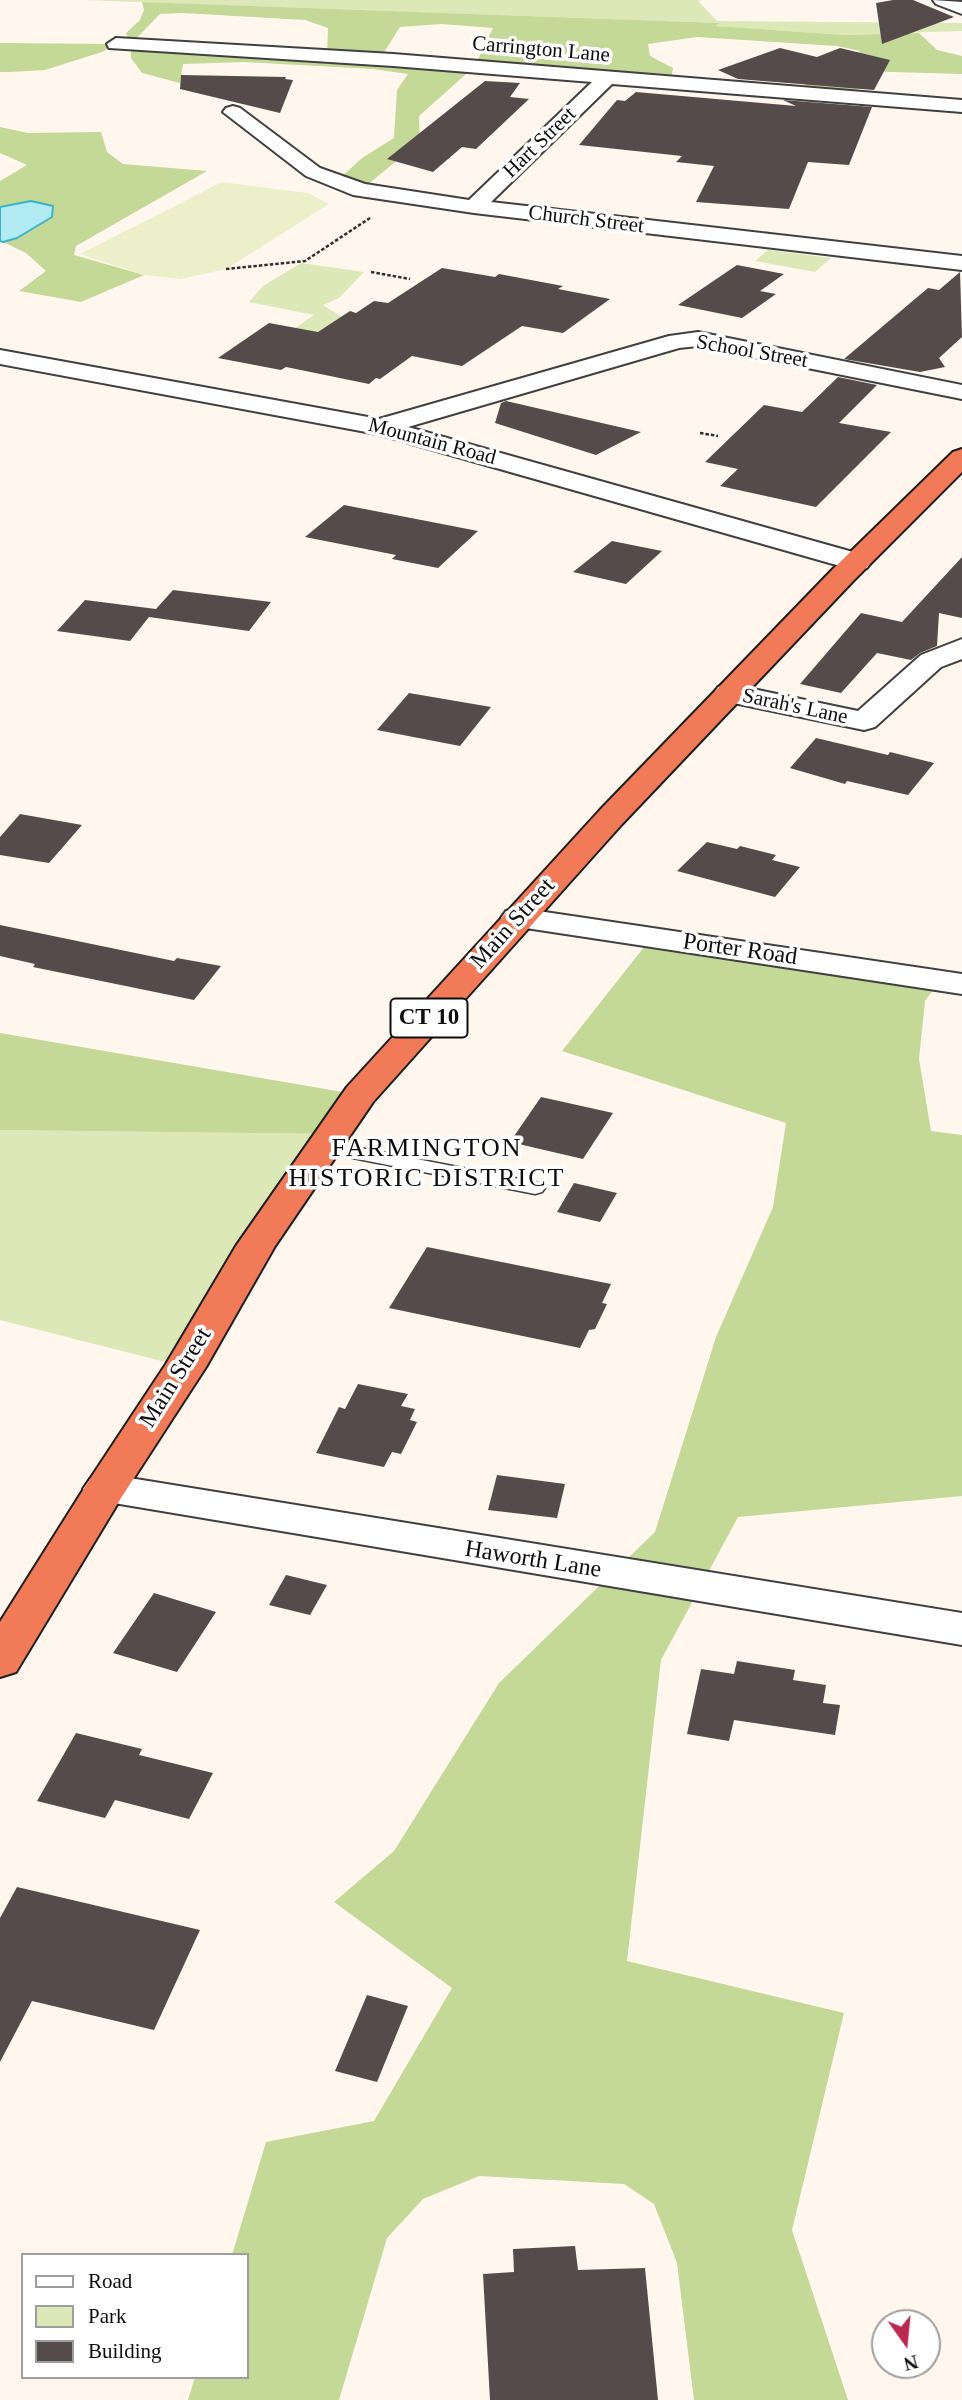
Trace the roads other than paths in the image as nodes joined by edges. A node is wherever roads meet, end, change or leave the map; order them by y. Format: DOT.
graph roads {
  1 [pos="942,0"];
  2 [pos="962,9"];
  3 [pos="116,44"];
  4 [pos="606,79"];
  5 [pos="962,106"];
  6 [pos="233,113"];
  7 [pos="474,206"];
  8 [pos="962,263"];
  9 [pos="0,357"];
  10 [pos="962,392"];
  11 [pos="463,402"];
  12 [pos="380,427"];
  13 [pos="432,441"];
  14 [pos="962,457"];
  15 [pos="857,562"];
  16 [pos="962,649"];
  17 [pos="729,693"];
  18 [pos="518,918"];
  19 [pos="962,984"];
  20 [pos="324,1147"];
  21 [pos="535,1188"];
  22 [pos="105,1489"];
  23 [pos="962,1629"];
  24 [pos="0,1660"];
  1 -- 2 [label="street"];
  3 -- 4 [label="street, Carrington Lane"];
  4 -- 5 [label="street, Carrington Lane"];
  4 -- 7 [label="street, Hart Street"];
  6 -- 7 [label="street, Church Street"];
  7 -- 8 [label="street, Church Street"];
  9 -- 12 [label="street, Mountain Road"];
  10 -- 11 [label="street, School Street"];
  11 -- 12 [label="street, School Street"];
  11 -- 13 [label="street"];
  12 -- 13 [label="street, Mountain Road"];
  13 -- 15 [label="street, Mountain Road"];
  14 -- 15 [label="highway, Main Street / CT 10"];
  15 -- 17 [label="highway, Main Street / CT 10"];
  16 -- 17 [label="street, Sarah's Lane"];
  17 -- 18 [label="highway, Main Street / CT 10"];
  18 -- 19 [label="street, Porter Road"];
  18 -- 20 [label="highway, Main Street / CT 10"];
  20 -- 21 [label="lane"];
  20 -- 22 [label="highway, Main Street / CT 10"];
  22 -- 23 [label="street, Haworth Lane"];
  22 -- 24 [label="highway, Main Street / CT 10"];
}
